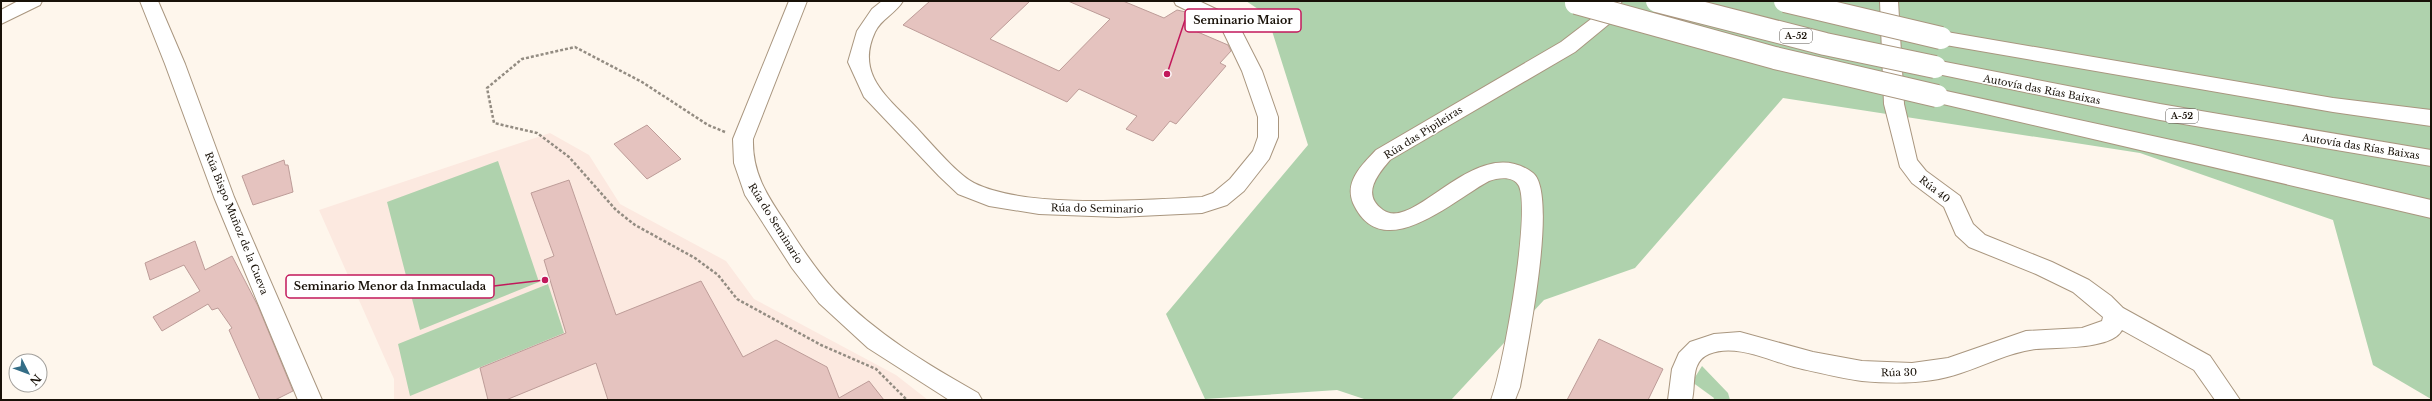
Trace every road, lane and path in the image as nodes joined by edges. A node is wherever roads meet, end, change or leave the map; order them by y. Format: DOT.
graph roads {
  1 [pos="33,1"];
  2 [pos="149,1"];
  3 [pos="798,1"];
  4 [pos="894,1"];
  5 [pos="1183,1"];
  6 [pos="1613,1"];
  7 [pos="1657,1"];
  8 [pos="1785,1"];
  9 [pos="1889,1"];
  10 [pos="1573,2"];
  11 [pos="1,18"];
  12 [pos="2431,118"];
  13 [pos="742,140"];
  14 [pos="2431,158"];
  15 [pos="2431,209"];
  16 [pos="2115,315"];
  17 [pos="310,400"];
  18 [pos="907,400"];
  19 [pos="970,400"];
  20 [pos="1503,400"];
  21 [pos="1680,400"];
  22 [pos="2228,400"];
  1 -- 11 [label="street"];
  2 -- 17 [label="street, Rúa Bispo Muñoz de la Cueva"];
  3 -- 13 [label="street, Rúa do Seminario"];
  4 -- 5 [label="street, Rúa do Seminario"];
  6 -- 20 [label="street, Rúa das Pipileiras"];
  7 -- 14 [label="highway, Autovía das Rías Baixas / A-52, bridge"];
  8 -- 12 [label="highway, bridge"];
  9 -- 16 [label="street, Rúa 40"];
  10 -- 15 [label="highway, bridge"];
  13 -- 18 [label="path"];
  13 -- 19 [label="street, Rúa do Seminario"];
  16 -- 21 [label="street, Rúa 30"];
  16 -- 22 [label="street, Rúa 40"];
}
